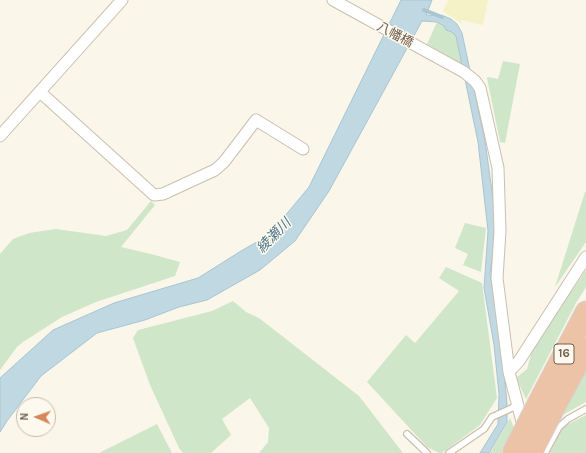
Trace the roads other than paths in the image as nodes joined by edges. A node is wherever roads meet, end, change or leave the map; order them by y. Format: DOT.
graph roads {
  1 [pos="122,0"];
  2 [pos="333,0"];
  3 [pos="40,92"];
  4 [pos="0,136"];
  5 [pos="303,148"];
  6 [pos="586,257"];
  7 [pos="586,312"];
  8 [pos="586,348"];
  9 [pos="509,372"];
  10 [pos="549,400"];
  11 [pos="514,406"];
  12 [pos="586,409"];
  13 [pos="407,434"];
  14 [pos="427,453"];
  15 [pos="449,453"];
  16 [pos="513,453"];
  17 [pos="531,453"];
  18 [pos="545,453"];
  1 -- 3 [label="street"];
  2 -- 9 [label="street, 八幡橋"];
  3 -- 4 [label="street"];
  3 -- 5 [label="street"];
  6 -- 9 [label="street"];
  7 -- 10 [label="highway, 16"];
  8 -- 10 [label="highway, 16"];
  9 -- 11 [label="street"];
  10 -- 16 [label="highway, 16, bridge"];
  10 -- 17 [label="highway, 16, bridge"];
  11 -- 15 [label="lane"];
  11 -- 17 [label="street"];
  12 -- 18 [label="lane"];
  13 -- 14 [label="lane"];
}
